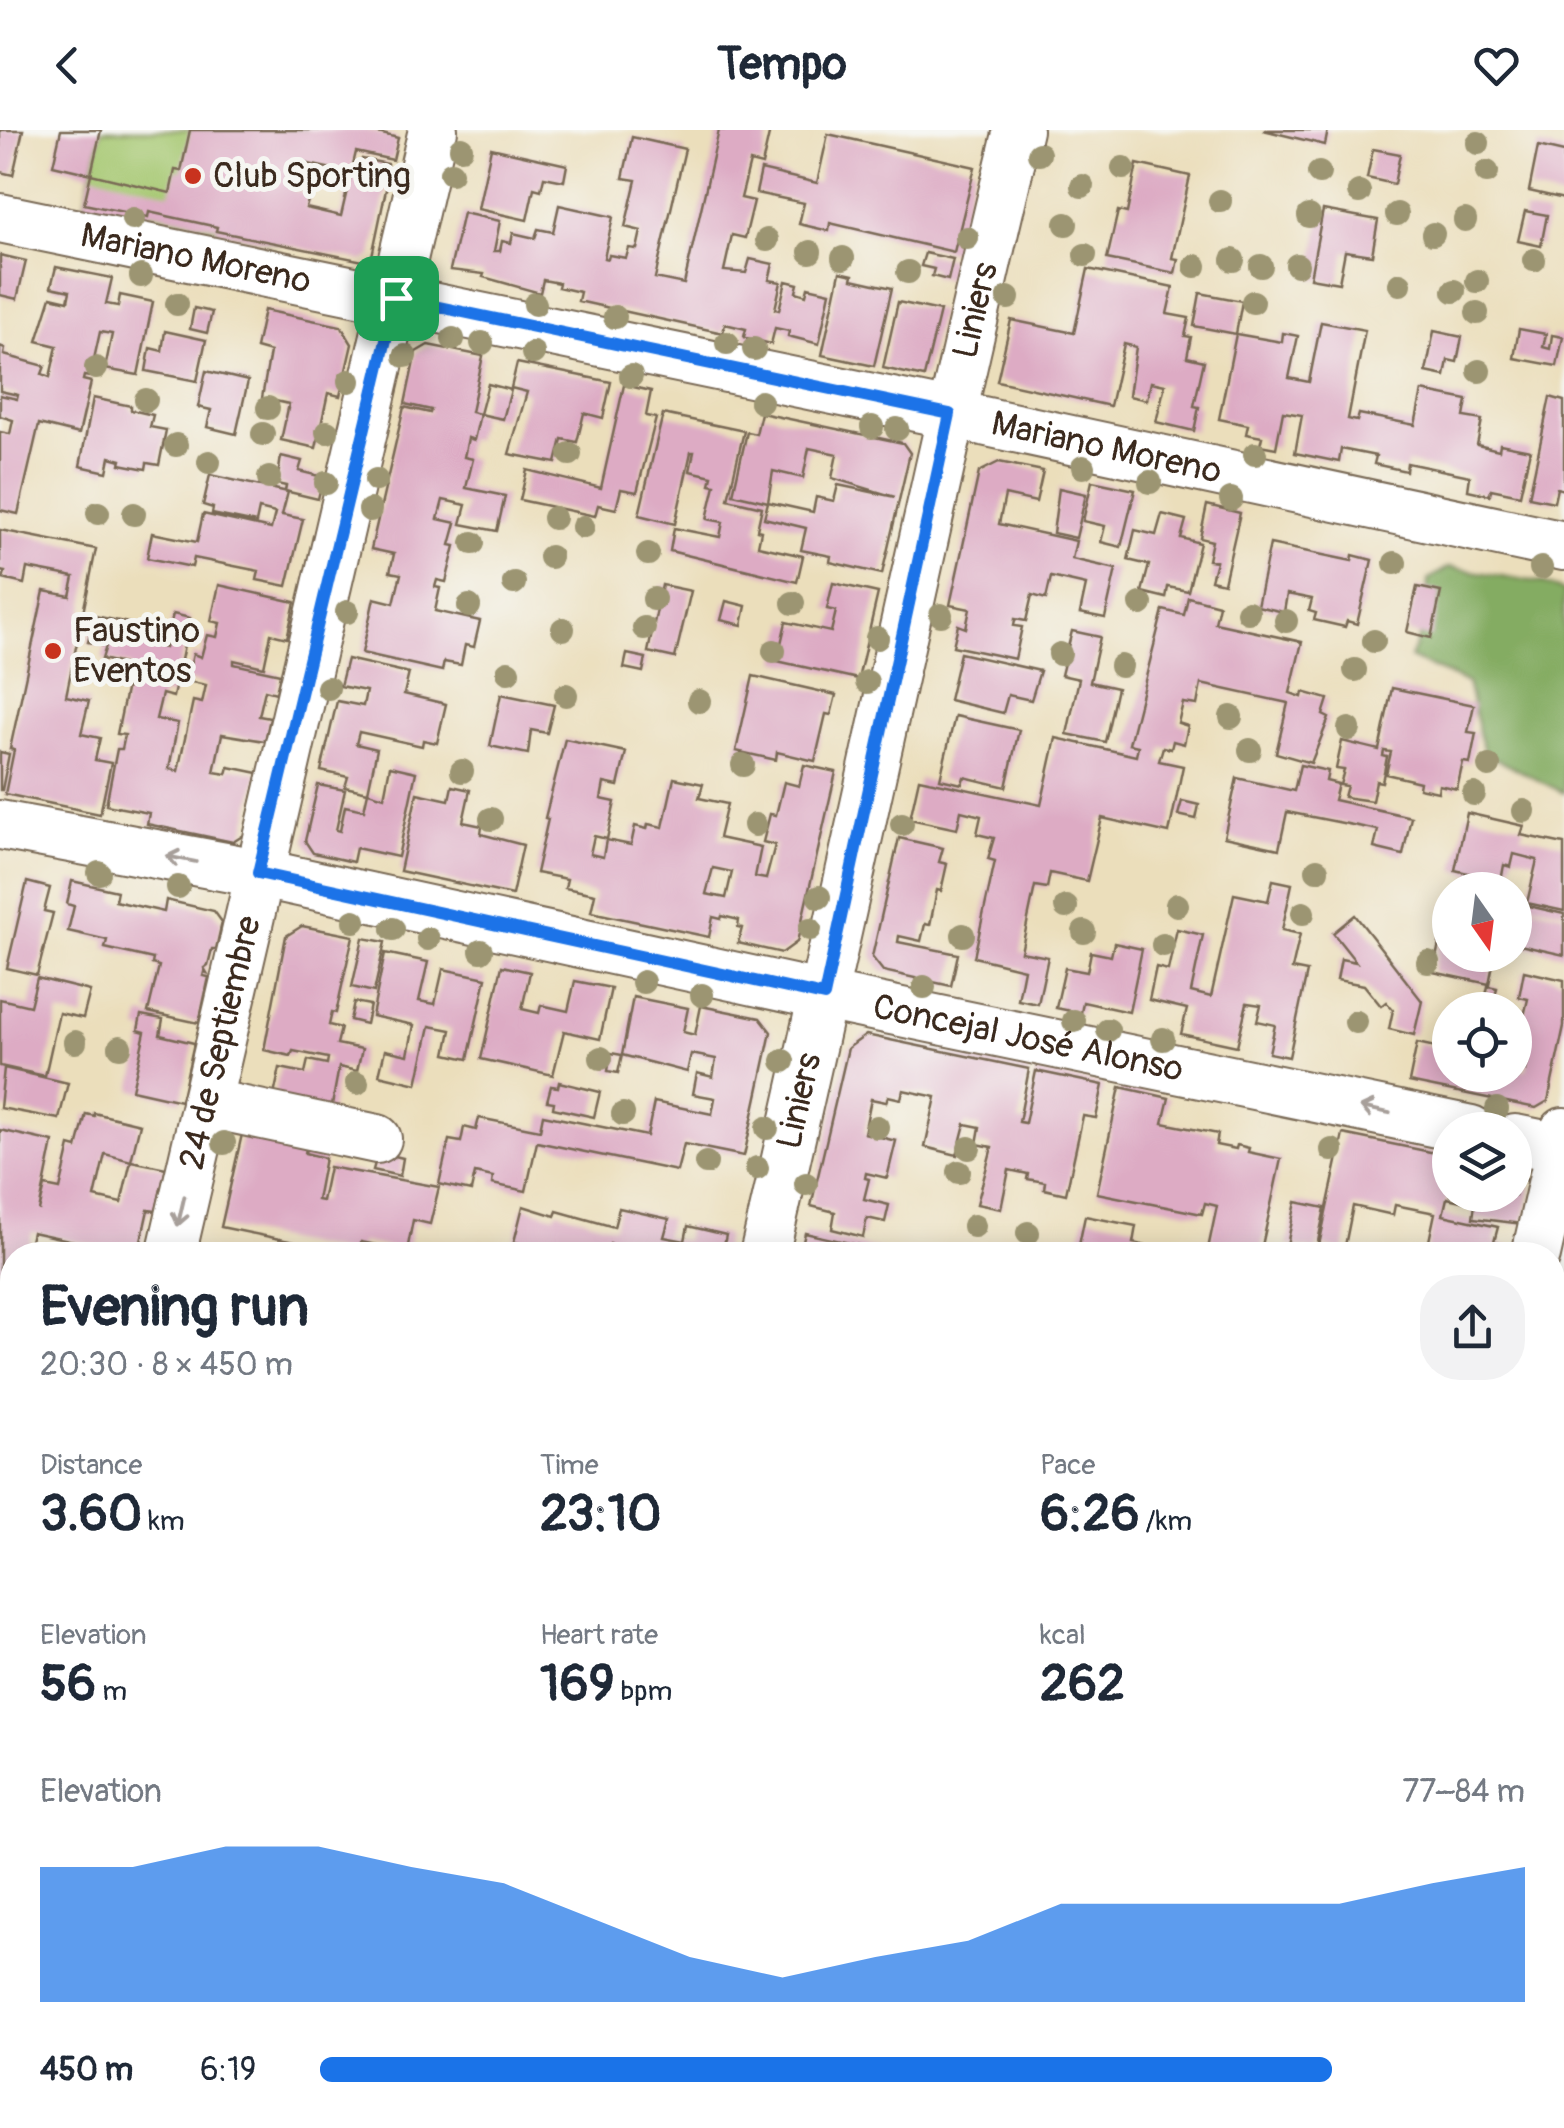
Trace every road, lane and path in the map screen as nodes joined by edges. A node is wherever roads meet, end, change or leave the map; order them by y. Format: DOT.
graph roads {
  1 [pos="433,130"];
  2 [pos="1018,130"];
  3 [pos="0,218"];
  4 [pos="396,298"];
  5 [pos="950,414"];
  6 [pos="1564,546"];
  7 [pos="0,825"];
  8 [pos="258,873"];
  9 [pos="824,996"];
  10 [pos="206,1103"];
  11 [pos="1432,1122"];
  12 [pos="378,1140"];
  13 [pos="1551,1142"];
  14 [pos="175,1242"];
  15 [pos="767,1242"];
  16 [pos="1538,1242"];
  1 -- 4 [label="street, 24 de Septiembre"];
  2 -- 5 [label="street, Liniers"];
  3 -- 4 [label="street, Mariano Moreno"];
  4 -- 5 [label="street, Mariano Moreno"];
  4 -- 8 [label="street, 24 de Septiembre"];
  5 -- 6 [label="street, Mariano Moreno"];
  5 -- 9 [label="street, Liniers"];
  8 -- 7 [label="street, Concejal José Alonso, one-way"];
  8 -- 9 [label="street, Concejal José Alonso"];
  8 -- 10 [label="street, 24 de Septiembre"];
  11 -- 9 [label="street, Concejal José Alonso, one-way"];
  9 -- 15 [label="street, Liniers"];
  10 -- 12 [label="street"];
  10 -- 14 [label="street, 24 de Septiembre, one-way"];
  13 -- 16 [label="street"];
}
